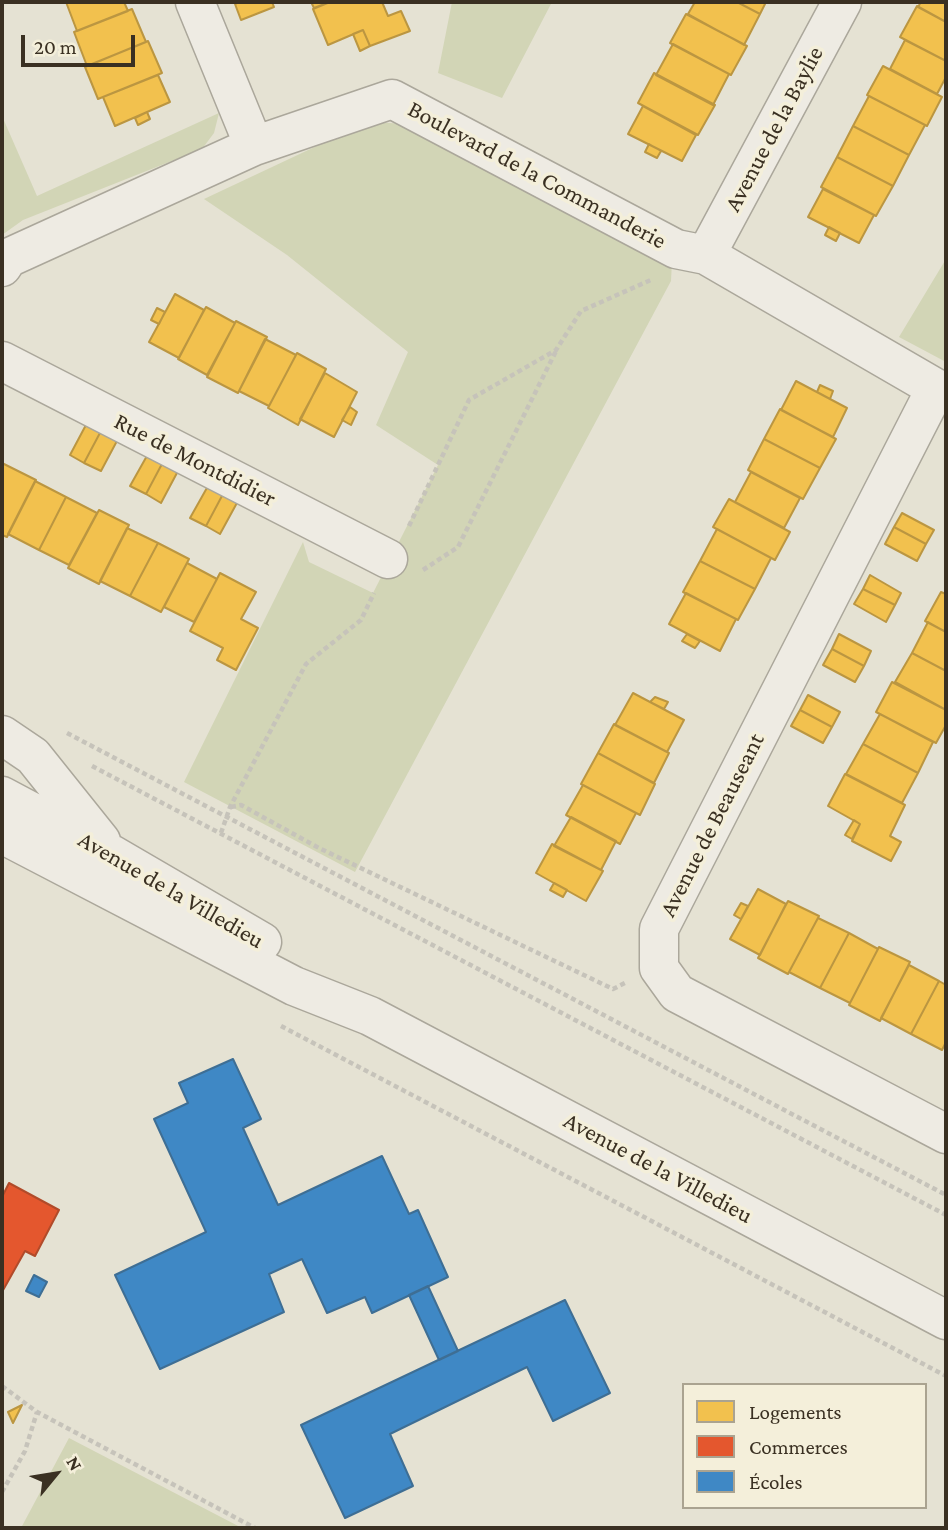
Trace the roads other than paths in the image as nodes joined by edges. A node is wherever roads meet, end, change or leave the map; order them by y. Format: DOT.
graph roads {
  1 [pos="195,2"];
  2 [pos="842,2"];
  3 [pos="254,146"];
  4 [pos="691,252"];
  5 [pos="2,267"];
  6 [pos="2,361"];
  7 [pos="941,391"];
  8 [pos="395,576"];
  9 [pos="2,735"];
  10 [pos="2,796"];
  11 [pos="2,834"];
  12 [pos="111,854"];
  13 [pos="370,1016"];
  14 [pos="946,1134"];
  15 [pos="946,1320"];
  1 -- 3 [label="street"];
  2 -- 4 [label="street, Avenue de la Baylie"];
  3 -- 4 [label="street, Boulevard de la Commanderie"];
  3 -- 5 [label="street, Boulevard de la Commanderie"];
  4 -- 7 [label="street, Boulevard de la Commanderie"];
  6 -- 8 [label="street, Rue de Montdidier"];
  7 -- 14 [label="street, Avenue de Beauseant"];
  9 -- 12 [label="street"];
  10 -- 12 [label="street, Avenue de la Villedieu"];
  11 -- 13 [label="street, Avenue de la Villedieu"];
  12 -- 13 [label="street, Avenue de la Villedieu"];
  13 -- 15 [label="street, Avenue de la Villedieu"];
}
